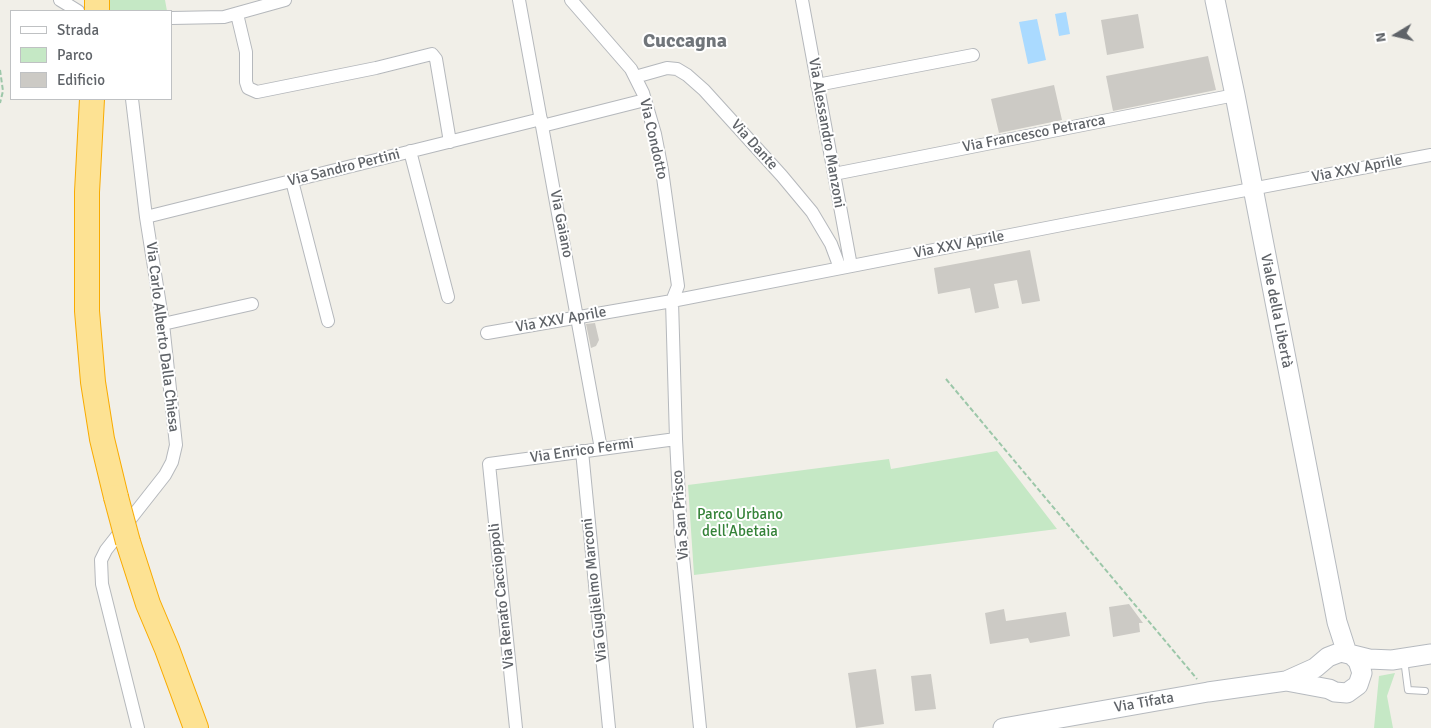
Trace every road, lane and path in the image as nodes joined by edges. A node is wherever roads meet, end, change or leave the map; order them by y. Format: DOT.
graph roads {
  1 [pos="60,0"];
  2 [pos="285,0"];
  3 [pos="519,0"];
  4 [pos="571,0"];
  5 [pos="802,0"];
  6 [pos="1215,0"];
  7 [pos="76,10"];
  8 [pos="237,14"];
  9 [pos="172,18"];
  10 [pos="973,55"];
  11 [pos="0,70"];
  12 [pos="635,77"];
  13 [pos="817,85"];
  14 [pos="1235,95"];
  15 [pos="92,100"];
  16 [pos="132,100"];
  17 [pos="645,100"];
  18 [pos="0,103"];
  19 [pos="542,122"];
  20 [pos="450,142"];
  21 [pos="410,151"];
  22 [pos="1431,155"];
  23 [pos="834,174"];
  24 [pos="292,181"];
  25 [pos="1253,190"];
  26 [pos="146,217"];
  27 [pos="845,267"];
  28 [pos="448,297"];
  29 [pos="672,302"];
  30 [pos="252,304"];
  31 [pos="578,318"];
  32 [pos="328,321"];
  33 [pos="162,324"];
  34 [pos="487,333"];
  35 [pos="946,379"];
  36 [pos="676,439"];
  37 [pos="601,449"];
  38 [pos="582,451"];
  39 [pos="489,464"];
  40 [pos="1337,622"];
  41 [pos="1350,654"];
  42 [pos="1431,654"];
  43 [pos="1398,659"];
  44 [pos="1326,660"];
  45 [pos="1361,680"];
  46 [pos="1286,681"];
  47 [pos="1329,689"];
  48 [pos="1425,691"];
  49 [pos="1208,692"];
  50 [pos="138,728"];
  51 [pos="196,728"];
  52 [pos="516,728"];
  53 [pos="609,728"];
  54 [pos="700,728"];
  55 [pos="1003,728"];
  1 -- 7 [label="street"];
  2 -- 8 [label="street"];
  3 -- 19 [label="street, Via Gaiano"];
  4 -- 12 [label="street, Via Condotto"];
  5 -- 13 [label="street, Via Alessandro Manzoni"];
  6 -- 14 [label="street, Viale della Libertà"];
  8 -- 9 [label="street"];
  8 -- 20 [label="street"];
  10 -- 13 [label="street"];
  11 -- 18 [label="path"];
  12 -- 17 [label="street, Via Condotto"];
  12 -- 27 [label="street, Via Dante"];
  13 -- 23 [label="street, Via Alessandro Manzoni"];
  14 -- 23 [label="street, Via Francesco Petrarca"];
  14 -- 25 [label="street, Viale della Libertà"];
  15 -- 51 [label="highway, bridge"];
  16 -- 26 [label="street, Via Carlo Alberto Dalla Chiesa"];
  17 -- 19 [label="street, Via Sandro Pertini"];
  17 -- 29 [label="street, Via Condotto"];
  19 -- 20 [label="street, Via Sandro Pertini"];
  19 -- 31 [label="street, Via Gaiano"];
  20 -- 21 [label="street, Via Sandro Pertini"];
  21 -- 24 [label="street, Via Sandro Pertini"];
  21 -- 28 [label="street"];
  22 -- 25 [label="street, Via XXV Aprile"];
  23 -- 27 [label="street, Via Alessandro Manzoni"];
  24 -- 26 [label="street, Via Sandro Pertini"];
  24 -- 32 [label="street"];
  25 -- 27 [label="street, Via XXV Aprile"];
  25 -- 40 [label="street, Viale della Libertà"];
  26 -- 33 [label="street, Via Carlo Alberto Dalla Chiesa"];
  27 -- 29 [label="street, Via XXV Aprile"];
  29 -- 31 [label="street, Via XXV Aprile"];
  29 -- 36 [label="street, Via San Prisco"];
  30 -- 33 [label="street"];
  31 -- 34 [label="street, Via XXV Aprile"];
  31 -- 37 [label="street, Via Gaiano"];
  33 -- 50 [label="street, Via Carlo Alberto Dalla Chiesa"];
  35 -- 49 [label="path"];
  36 -- 37 [label="street, Via Enrico Fermi"];
  36 -- 54 [label="street, Via San Prisco"];
  37 -- 38 [label="street, Via Enrico Fermi"];
  38 -- 39 [label="street, Via Enrico Fermi"];
  38 -- 53 [label="street, Via Guglielmo Marconi"];
  39 -- 52 [label="street, Via Renato Caccioppoli"];
  40 -- 41 [label="street, Viale della Libertà"];
  40 -- 44 [label="street, Viale della Libertà"];
  41 -- 43 [label="street, Via Tifata"];
  41 -- 44 [label="street, Via Tifata"];
  41 -- 45 [label="street"];
  42 -- 43 [label="street, Via Tifata"];
  43 -- 45 [label="street, Via Tifata"];
  43 -- 48 [label="lane"];
  44 -- 46 [label="street, Via Tifata"];
  44 -- 47 [label="street"];
  45 -- 47 [label="street, Via Tifata"];
  46 -- 47 [label="street, Via Tifata"];
  46 -- 49 [label="street, Via Tifata"];
  49 -- 55 [label="street, Via Tifata"];
}
